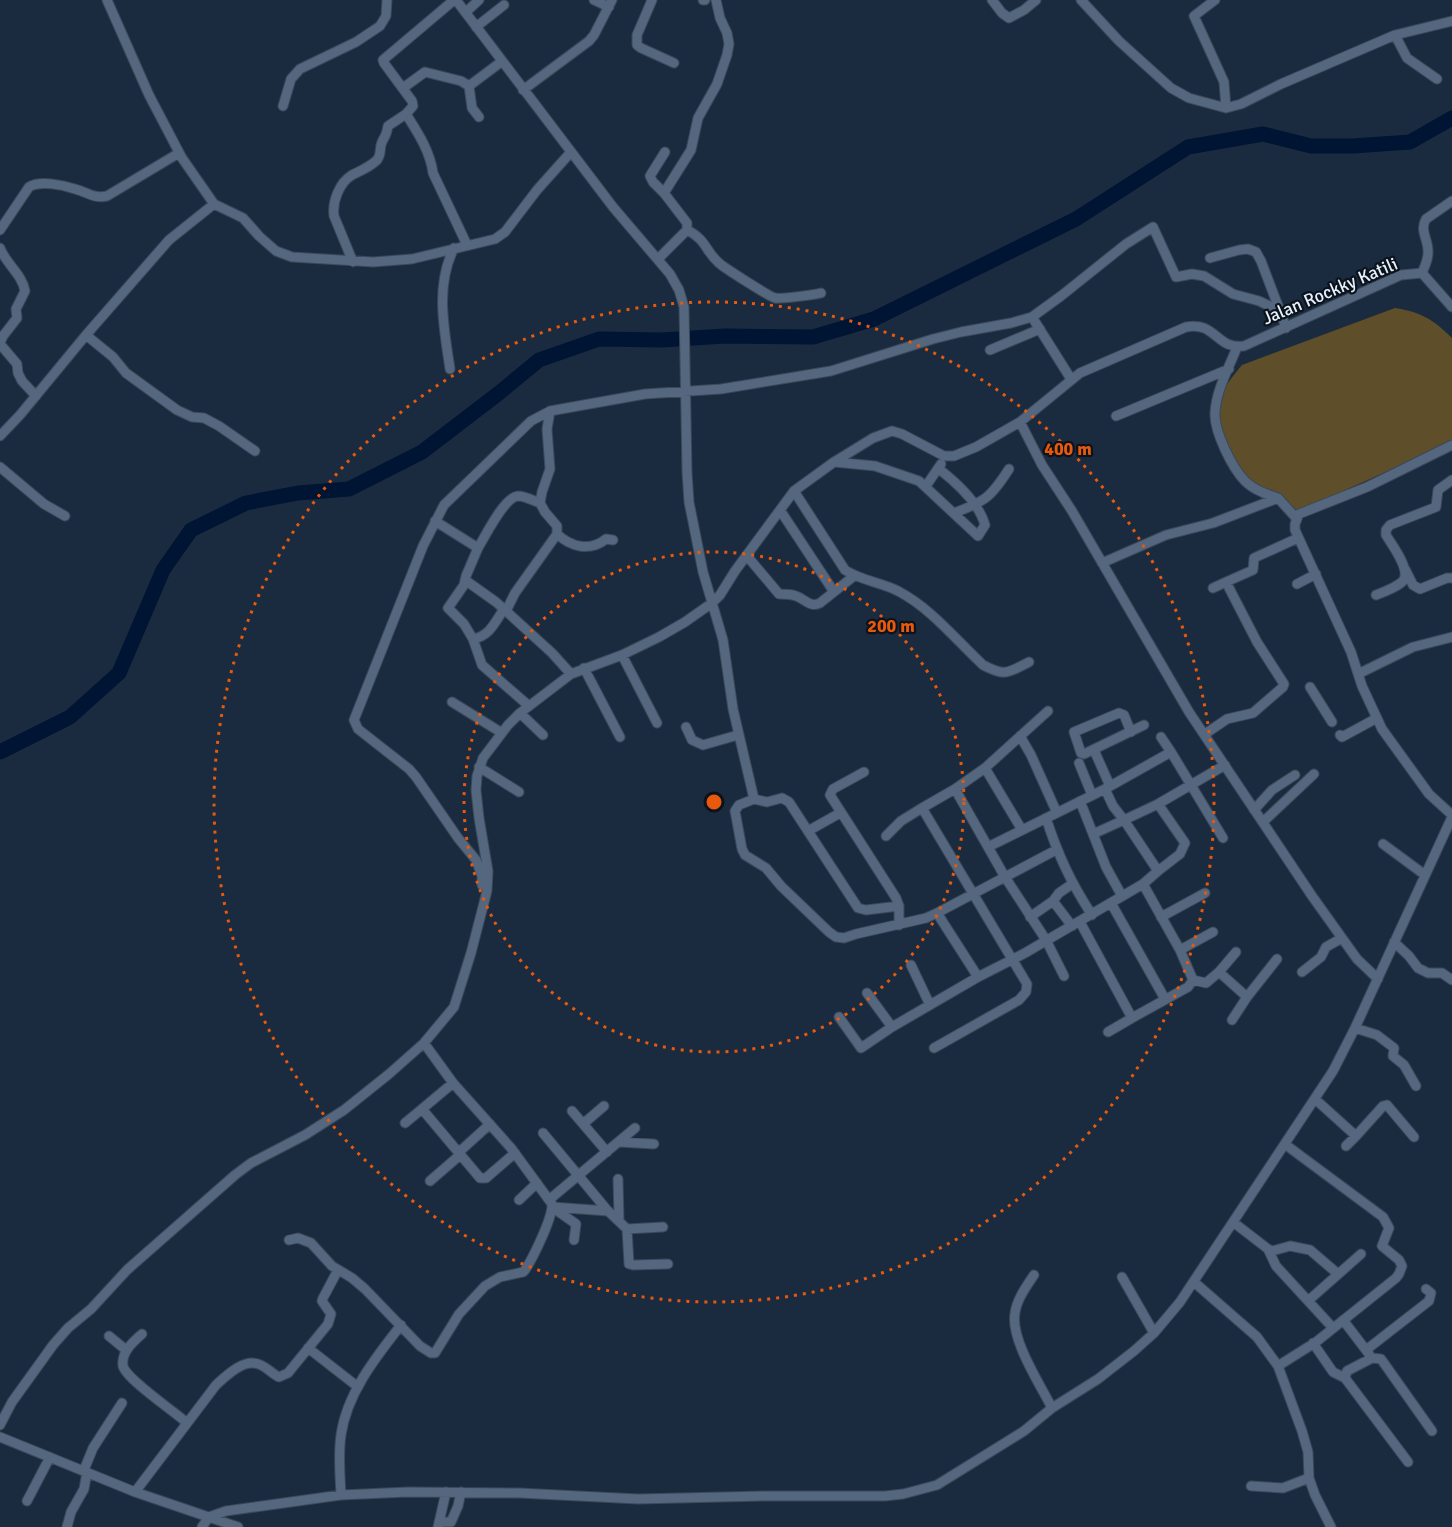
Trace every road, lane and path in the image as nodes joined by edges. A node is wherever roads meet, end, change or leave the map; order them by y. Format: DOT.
graph roads {
  1 [pos="107,0"];
  2 [pos="387,0"];
  3 [pos="455,0"];
  4 [pos="479,0"];
  5 [pos="594,0"];
  6 [pos="652,0"];
  7 [pos="716,0"];
  8 [pos="992,0"];
  9 [pos="1036,0"];
  10 [pos="1081,0"];
  11 [pos="1215,0"];
  12 [pos="610,4"];
  13 [pos="504,5"];
  14 [pos="466,12"];
  15 [pos="1452,21"];
  16 [pos="476,27"];
  17 [pos="1395,35"];
  18 [pos="501,62"];
  19 [pos="674,63"];
  20 [pos="1437,79"];
  21 [pos="470,87"];
  22 [pos="403,88"];
  23 [pos="523,90"];
  24 [pos="283,106"];
  25 [pos="1226,108"];
  26 [pos="406,114"];
  27 [pos="479,117"];
  28 [pos="572,152"];
  29 [pos="665,152"];
  30 [pos="179,153"];
  31 [pos="664,193"];
  32 [pos="1452,201"];
  33 [pos="214,204"];
  34 [pos="0,230"];
  35 [pos="687,230"];
  36 [pos="467,245"];
  37 [pos="0,248"];
  38 [pos="454,248"];
  39 [pos="1210,258"];
  40 [pos="658,259"];
  41 [pos="352,262"];
  42 [pos="1422,273"];
  43 [pos="821,293"];
  44 [pos="1452,307"];
  45 [pos="1280,310"];
  46 [pos="1032,317"];
  47 [pos="1286,328"];
  48 [pos="1040,329"];
  49 [pos="86,335"];
  50 [pos="0,343"];
  51 [pos="1237,347"];
  52 [pos="990,350"];
  53 [pos="450,369"];
  54 [pos="1229,369"];
  55 [pos="1071,379"];
  56 [pos="685,392"];
  57 [pos="36,396"];
  58 [pos="550,411"];
  59 [pos="1116,416"];
  60 [pos="1020,422"];
  61 [pos="0,436"];
  62 [pos="1452,445"];
  63 [pos="255,451"];
  64 [pos="944,456"];
  65 [pos="834,462"];
  66 [pos="0,467"];
  67 [pos="939,469"];
  68 [pos="1009,469"];
  69 [pos="1452,480"];
  70 [pos="926,486"];
  71 [pos="794,491"];
  72 [pos="1278,498"];
  73 [pos="540,503"];
  74 [pos="974,506"];
  75 [pos="780,510"];
  76 [pos="954,513"];
  77 [pos="65,516"];
  78 [pos="1296,519"];
  79 [pos="435,521"];
  80 [pos="557,534"];
  81 [pos="1298,538"];
  82 [pos="613,540"];
  83 [pos="478,548"];
  84 [pos="747,556"];
  85 [pos="1102,563"];
  86 [pos="1404,568"];
  87 [pos="1316,574"];
  88 [pos="854,576"];
  89 [pos="1452,578"];
  90 [pos="465,580"];
  91 [pos="1226,582"];
  92 [pos="1297,584"];
  93 [pos="1213,588"];
  94 [pos="834,592"];
  95 [pos="1376,596"];
  96 [pos="712,603"];
  97 [pos="505,610"];
  98 [pos="1452,637"];
  99 [pos="473,639"];
  100 [pos="622,655"];
  101 [pos="1029,662"];
  102 [pos="584,668"];
  103 [pos="571,674"];
  104 [pos="1358,674"];
  105 [pos="1310,687"];
  106 [pos="452,702"];
  107 [pos="529,706"];
  108 [pos="1048,711"];
  109 [pos="520,713"];
  110 [pos="1377,718"];
  111 [pos="1332,722"];
  112 [pos="657,723"];
  113 [pos="1144,725"];
  114 [pos="686,727"];
  115 [pos="1131,732"];
  116 [pos="502,733"];
  117 [pos="1204,734"];
  118 [pos="543,735"];
  119 [pos="738,735"];
  120 [pos="1340,735"];
  121 [pos="1020,736"];
  122 [pos="620,737"];
  123 [pos="1161,737"];
  124 [pos="1094,750"];
  125 [pos="1171,753"];
  126 [pos="1079,763"];
  127 [pos="1225,765"];
  128 [pos="479,767"];
  129 [pos="986,768"];
  130 [pos="864,772"];
  131 [pos="1314,774"];
  132 [pos="1295,775"];
  133 [pos="1191,784"];
  134 [pos="1107,788"];
  135 [pos="955,789"];
  136 [pos="519,792"];
  137 [pos="1092,795"];
  138 [pos="754,799"];
  139 [pos="1080,801"];
  140 [pos="1158,804"];
  141 [pos="922,808"];
  142 [pos="1254,810"];
  143 [pos="840,813"];
  144 [pos="1057,813"];
  145 [pos="1452,816"];
  146 [pos="1046,818"];
  147 [pos="1124,820"];
  148 [pos="1263,822"];
  149 [pos="1022,830"];
  150 [pos="808,831"];
  151 [pos="1093,834"];
  152 [pos="886,836"];
  153 [pos="1223,838"];
  154 [pos="1383,844"];
  155 [pos="988,847"];
  156 [pos="1056,850"];
  157 [pos="1158,871"];
  158 [pos="1425,875"];
  159 [pos="1005,877"];
  160 [pos="1071,884"];
  161 [pos="1143,884"];
  162 [pos="1205,893"];
  163 [pos="972,894"];
  164 [pos="1122,896"];
  165 [pos="1053,901"];
  166 [pos="1111,903"];
  167 [pos="899,906"];
  168 [pos="937,913"];
  169 [pos="1092,915"];
  170 [pos="1161,917"];
  171 [pos="1030,918"];
  172 [pos="479,920"];
  173 [pos="1076,924"];
  174 [pos="899,925"];
  175 [pos="1213,932"];
  176 [pos="1342,938"];
  177 [pos="1046,940"];
  178 [pos="1394,942"];
  179 [pos="1180,950"];
  180 [pos="1236,952"];
  181 [pos="1277,959"];
  182 [pos="1011,960"];
  183 [pos="911,965"];
  184 [pos="1219,972"];
  185 [pos="1302,972"];
  186 [pos="1064,976"];
  187 [pos="978,977"];
  188 [pos="1378,979"];
  189 [pos="1193,980"];
  190 [pos="1452,980"];
  191 [pos="867,993"];
  192 [pos="1247,997"];
  193 [pos="1165,999"];
  194 [pos="930,1005"];
  195 [pos="839,1017"];
  196 [pos="1132,1018"];
  197 [pos="1232,1020"];
  198 [pos="892,1027"];
  199 [pos="1355,1028"];
  200 [pos="1108,1032"];
  201 [pos="424,1043"];
  202 [pos="933,1048"];
  203 [pos="453,1083"];
  204 [pos="1416,1086"];
  205 [pos="1315,1099"];
  206 [pos="604,1106"];
  207 [pos="422,1109"];
  208 [pos="572,1111"];
  209 [pos="405,1123"];
  210 [pos="489,1124"];
  211 [pos="583,1124"];
  212 [pos="635,1128"];
  213 [pos="543,1133"];
  214 [pos="1356,1136"];
  215 [pos="1414,1137"];
  216 [pos="619,1142"];
  217 [pos="654,1144"];
  218 [pos="1286,1145"];
  219 [pos="1346,1146"];
  220 [pos="607,1152"];
  221 [pos="515,1153"];
  222 [pos="459,1154"];
  223 [pos="579,1175"];
  224 [pos="618,1179"];
  225 [pos="430,1181"];
  226 [pos="537,1183"];
  227 [pos="519,1200"];
  228 [pos="551,1203"];
  229 [pos="607,1210"];
  230 [pos="619,1220"];
  231 [pos="1233,1222"];
  232 [pos="663,1227"];
  233 [pos="627,1229"];
  234 [pos="289,1240"];
  235 [pos="574,1240"];
  236 [pos="1268,1250"];
  237 [pos="1361,1254"];
  238 [pos="668,1264"];
  239 [pos="338,1270"];
  240 [pos="1338,1274"];
  241 [pos="1034,1275"];
  242 [pos="1122,1277"];
  243 [pos="1194,1282"];
  244 [pos="1426,1289"];
  245 [pos="1309,1300"];
  246 [pos="1343,1320"];
  247 [pos="401,1325"];
  248 [pos="1333,1328"];
  249 [pos="1154,1333"];
  250 [pos="142,1334"];
  251 [pos="109,1336"];
  252 [pos="1313,1343"];
  253 [pos="308,1348"];
  254 [pos="126,1350"];
  255 [pos="1369,1354"];
  256 [pos="1278,1366"];
  257 [pos="1346,1378"];
  258 [pos="358,1387"];
  259 [pos="122,1403"];
  260 [pos="1052,1408"];
  261 [pos="187,1423"];
  262 [pos="0,1425"];
  263 [pos="1432,1431"];
  264 [pos="0,1437"];
  265 [pos="50,1457"];
  266 [pos="1408,1462"];
  267 [pos="86,1471"];
  268 [pos="1309,1478"];
  269 [pos="1251,1486"];
  270 [pos="135,1492"];
  271 [pos="446,1492"];
  272 [pos="461,1492"];
  273 [pos="341,1495"];
  274 [pos="27,1500"];
  275 [pos="210,1517"];
  276 [pos="439,1525"];
  277 [pos="67,1527"];
  278 [pos="202,1527"];
  279 [pos="238,1527"];
  280 [pos="1331,1527"];
  1 -- 30 [label="street"];
  2 -- 24 [label="street"];
  3 -- 14 [label="street"];
  3 -- 22 [label="street"];
  4 -- 14 [label="street"];
  5 -- 12 [label="street"];
  6 -- 19 [label="street"];
  7 -- 31 [label="street"];
  8 -- 9 [label="street"];
  10 -- 25 [label="street"];
  11 -- 25 [label="street"];
  12 -- 23 [label="street"];
  13 -- 16 [label="street"];
  14 -- 16 [label="street"];
  15 -- 17 [label="street"];
  16 -- 18 [label="street"];
  17 -- 20 [label="street"];
  17 -- 25 [label="street"];
  18 -- 21 [label="street"];
  18 -- 23 [label="street"];
  21 -- 22 [label="street"];
  21 -- 27 [label="street"];
  22 -- 26 [label="street"];
  23 -- 28 [label="street"];
  26 -- 36 [label="street"];
  26 -- 41 [label="street"];
  28 -- 36 [label="street"];
  28 -- 40 [label="street"];
  29 -- 31 [label="street"];
  30 -- 33 [label="street"];
  30 -- 34 [label="street"];
  31 -- 35 [label="street"];
  32 -- 42 [label="street, Jalan Rockky Katili"];
  33 -- 41 [label="street"];
  33 -- 49 [label="street"];
  35 -- 40 [label="street"];
  35 -- 43 [label="street"];
  36 -- 38 [label="street"];
  37 -- 50 [label="street"];
  38 -- 41 [label="street"];
  38 -- 53 [label="street"];
  39 -- 45 [label="street"];
  40 -- 56 [label="street"];
  42 -- 44 [label="street"];
  42 -- 47 [label="street, Jalan Rockky Katili"];
  45 -- 46 [label="street"];
  45 -- 47 [label="street"];
  46 -- 48 [label="street"];
  46 -- 56 [label="street"];
  47 -- 51 [label="street, Jalan Rockky Katili"];
  48 -- 52 [label="street"];
  48 -- 55 [label="street"];
  49 -- 57 [label="street"];
  49 -- 63 [label="street"];
  50 -- 57 [label="street"];
  51 -- 54 [label="street"];
  51 -- 55 [label="street"];
  54 -- 59 [label="street"];
  54 -- 72 [label="street"];
  55 -- 60 [label="street"];
  56 -- 58 [label="street"];
  56 -- 96 [label="street"];
  57 -- 61 [label="street"];
  58 -- 73 [label="street"];
  58 -- 79 [label="street"];
  60 -- 64 [label="street"];
  60 -- 85 [label="street"];
  62 -- 78 [label="street"];
  64 -- 65 [label="street"];
  64 -- 67 [label="street"];
  65 -- 70 [label="street"];
  65 -- 71 [label="street"];
  66 -- 77 [label="street"];
  67 -- 70 [label="street"];
  67 -- 74 [label="street"];
  68 -- 74 [label="street"];
  69 -- 86 [label="street"];
  70 -- 76 [label="street"];
  71 -- 75 [label="street"];
  71 -- 88 [label="street"];
  72 -- 78 [label="street"];
  72 -- 85 [label="street"];
  73 -- 80 [label="street"];
  73 -- 83 [label="street"];
  74 -- 76 [label="street"];
  74 -- 76 [label="street"];
  75 -- 84 [label="street"];
  75 -- 94 [label="street"];
  78 -- 81 [label="street"];
  79 -- 83 [label="street"];
  79 -- 172 [label="street"];
  80 -- 82 [label="street"];
  80 -- 97 [label="street"];
  81 -- 87 [label="street"];
  81 -- 91 [label="street"];
  83 -- 90 [label="street"];
  84 -- 94 [label="street"];
  84 -- 96 [label="street"];
  85 -- 117 [label="street"];
  86 -- 89 [label="street"];
  86 -- 95 [label="street"];
  87 -- 92 [label="street"];
  87 -- 104 [label="street"];
  88 -- 94 [label="street"];
  88 -- 101 [label="street"];
  90 -- 97 [label="street"];
  90 -- 99 [label="street"];
  91 -- 93 [label="street"];
  91 -- 117 [label="street"];
  96 -- 100 [label="street"];
  96 -- 119 [label="street"];
  97 -- 99 [label="street"];
  97 -- 103 [label="street"];
  98 -- 104 [label="street"];
  99 -- 107 [label="street"];
  100 -- 102 [label="street"];
  100 -- 112 [label="street"];
  102 -- 103 [label="street"];
  102 -- 122 [label="street"];
  103 -- 107 [label="street"];
  104 -- 110 [label="street"];
  105 -- 111 [label="street"];
  106 -- 116 [label="street"];
  107 -- 109 [label="street"];
  108 -- 121 [label="street"];
  109 -- 116 [label="street"];
  109 -- 118 [label="street"];
  110 -- 120 [label="street"];
  110 -- 145 [label="street"];
  113 -- 115 [label="street"];
  114 -- 119 [label="street"];
  115 -- 124 [label="street"];
  115 -- 124 [label="street"];
  116 -- 128 [label="street"];
  117 -- 127 [label="street"];
  119 -- 138 [label="street"];
  121 -- 129 [label="street"];
  121 -- 144 [label="street"];
  123 -- 125 [label="street"];
  124 -- 134 [label="street"];
  125 -- 133 [label="street"];
  125 -- 134 [label="street"];
  126 -- 137 [label="street"];
  127 -- 133 [label="street"];
  127 -- 142 [label="street"];
  128 -- 136 [label="street"];
  128 -- 172 [label="street"];
  129 -- 135 [label="street"];
  129 -- 149 [label="street"];
  130 -- 143 [label="street"];
  131 -- 148 [label="street"];
  132 -- 142 [label="street"];
  133 -- 140 [label="street"];
  133 -- 153 [label="street"];
  134 -- 137 [label="street"];
  134 -- 147 [label="street"];
  135 -- 141 [label="street"];
  135 -- 155 [label="street"];
  137 -- 139 [label="street"];
  138 -- 150 [label="street"];
  138 -- 174 [label="street"];
  139 -- 144 [label="street"];
  139 -- 151 [label="street"];
  140 -- 147 [label="street"];
  140 -- 157 [label="street"];
  141 -- 152 [label="street"];
  141 -- 163 [label="street"];
  142 -- 148 [label="street"];
  143 -- 150 [label="street"];
  143 -- 167 [label="street"];
  144 -- 146 [label="street"];
  145 -- 158 [label="street"];
  146 -- 149 [label="street"];
  146 -- 156 [label="street"];
  147 -- 151 [label="street"];
  147 -- 157 [label="street"];
  148 -- 176 [label="street"];
  149 -- 155 [label="street"];
  150 -- 167 [label="street"];
  151 -- 164 [label="street"];
  154 -- 158 [label="street"];
  155 -- 159 [label="street"];
  156 -- 159 [label="street"];
  156 -- 160 [label="street"];
  157 -- 161 [label="street"];
  158 -- 178 [label="street"];
  159 -- 163 [label="street"];
  159 -- 171 [label="street"];
  160 -- 165 [label="street"];
  160 -- 169 [label="street"];
  161 -- 164 [label="street"];
  161 -- 170 [label="street"];
  162 -- 170 [label="street"];
  163 -- 168 [label="street"];
  163 -- 182 [label="street"];
  164 -- 166 [label="street"];
  165 -- 171 [label="street"];
  165 -- 173 [label="street"];
  166 -- 169 [label="street"];
  166 -- 193 [label="street"];
  167 -- 174 [label="street"];
  168 -- 174 [label="street"];
  168 -- 187 [label="street"];
  169 -- 173 [label="street"];
  170 -- 179 [label="street"];
  171 -- 177 [label="street"];
  172 -- 201 [label="street"];
  173 -- 177 [label="street"];
  173 -- 196 [label="street"];
  175 -- 179 [label="street"];
  176 -- 185 [label="street"];
  176 -- 188 [label="street"];
  177 -- 182 [label="street"];
  177 -- 186 [label="street"];
  178 -- 188 [label="street"];
  178 -- 190 [label="street"];
  179 -- 189 [label="street"];
  180 -- 184 [label="street"];
  181 -- 192 [label="street"];
  182 -- 187 [label="street"];
  182 -- 202 [label="street"];
  183 -- 194 [label="street"];
  184 -- 189 [label="street"];
  184 -- 192 [label="street"];
  187 -- 194 [label="street"];
  188 -- 199 [label="street"];
  189 -- 193 [label="street"];
  191 -- 198 [label="street"];
  192 -- 197 [label="street"];
  193 -- 196 [label="street"];
  194 -- 198 [label="street"];
  195 -- 198 [label="street"];
  196 -- 200 [label="street"];
  199 -- 204 [label="street"];
  199 -- 205 [label="street"];
  201 -- 203 [label="street"];
  201 -- 262 [label="street"];
  203 -- 207 [label="street"];
  203 -- 210 [label="street"];
  205 -- 214 [label="street"];
  205 -- 218 [label="street"];
  206 -- 211 [label="street"];
  207 -- 209 [label="street"];
  207 -- 222 [label="street"];
  208 -- 211 [label="street"];
  210 -- 221 [label="street"];
  210 -- 222 [label="street"];
  211 -- 220 [label="street"];
  212 -- 216 [label="street"];
  213 -- 223 [label="street"];
  214 -- 215 [label="street"];
  214 -- 219 [label="street"];
  216 -- 217 [label="street"];
  216 -- 220 [label="street"];
  218 -- 231 [label="street"];
  218 -- 246 [label="street"];
  220 -- 223 [label="street"];
  221 -- 222 [label="street"];
  221 -- 226 [label="street"];
  222 -- 225 [label="street"];
  223 -- 228 [label="street"];
  223 -- 229 [label="street"];
  224 -- 230 [label="street"];
  226 -- 227 [label="street"];
  226 -- 228 [label="street"];
  228 -- 229 [label="street"];
  228 -- 235 [label="street"];
  228 -- 247 [label="street"];
  229 -- 230 [label="street"];
  230 -- 233 [label="street"];
  231 -- 236 [label="street"];
  231 -- 243 [label="street"];
  232 -- 233 [label="street"];
  233 -- 238 [label="street"];
  234 -- 239 [label="street"];
  236 -- 240 [label="street"];
  236 -- 245 [label="street"];
  237 -- 240 [label="street"];
  239 -- 247 [label="street"];
  239 -- 253 [label="street"];
  240 -- 245 [label="street"];
  241 -- 260 [label="street"];
  242 -- 249 [label="street"];
  243 -- 249 [label="street"];
  243 -- 256 [label="street"];
  244 -- 255 [label="street"];
  245 -- 248 [label="street"];
  246 -- 248 [label="street"];
  246 -- 255 [label="street"];
  247 -- 258 [label="street"];
  248 -- 252 [label="street"];
  249 -- 260 [label="street"];
  250 -- 254 [label="street"];
  251 -- 254 [label="street"];
  252 -- 256 [label="street"];
  252 -- 257 [label="street"];
  253 -- 258 [label="street"];
  253 -- 261 [label="street"];
  254 -- 261 [label="street"];
  255 -- 257 [label="street"];
  255 -- 263 [label="street"];
  256 -- 268 [label="street"];
  257 -- 266 [label="street"];
  258 -- 273 [label="street"];
  259 -- 267 [label="street"];
  260 -- 272 [label="street"];
  261 -- 270 [label="street"];
  264 -- 265 [label="street"];
  265 -- 267 [label="street"];
  265 -- 274 [label="street"];
  267 -- 270 [label="street"];
  267 -- 277 [label="street"];
  268 -- 269 [label="street"];
  268 -- 280 [label="street"];
  270 -- 275 [label="street"];
  271 -- 272 [label="street"];
  271 -- 273 [label="street"];
  271 -- 276 [label="street"];
  272 -- 276 [label="street"];
  273 -- 275 [label="street"];
  275 -- 278 [label="street"];
  275 -- 279 [label="street"];
}
